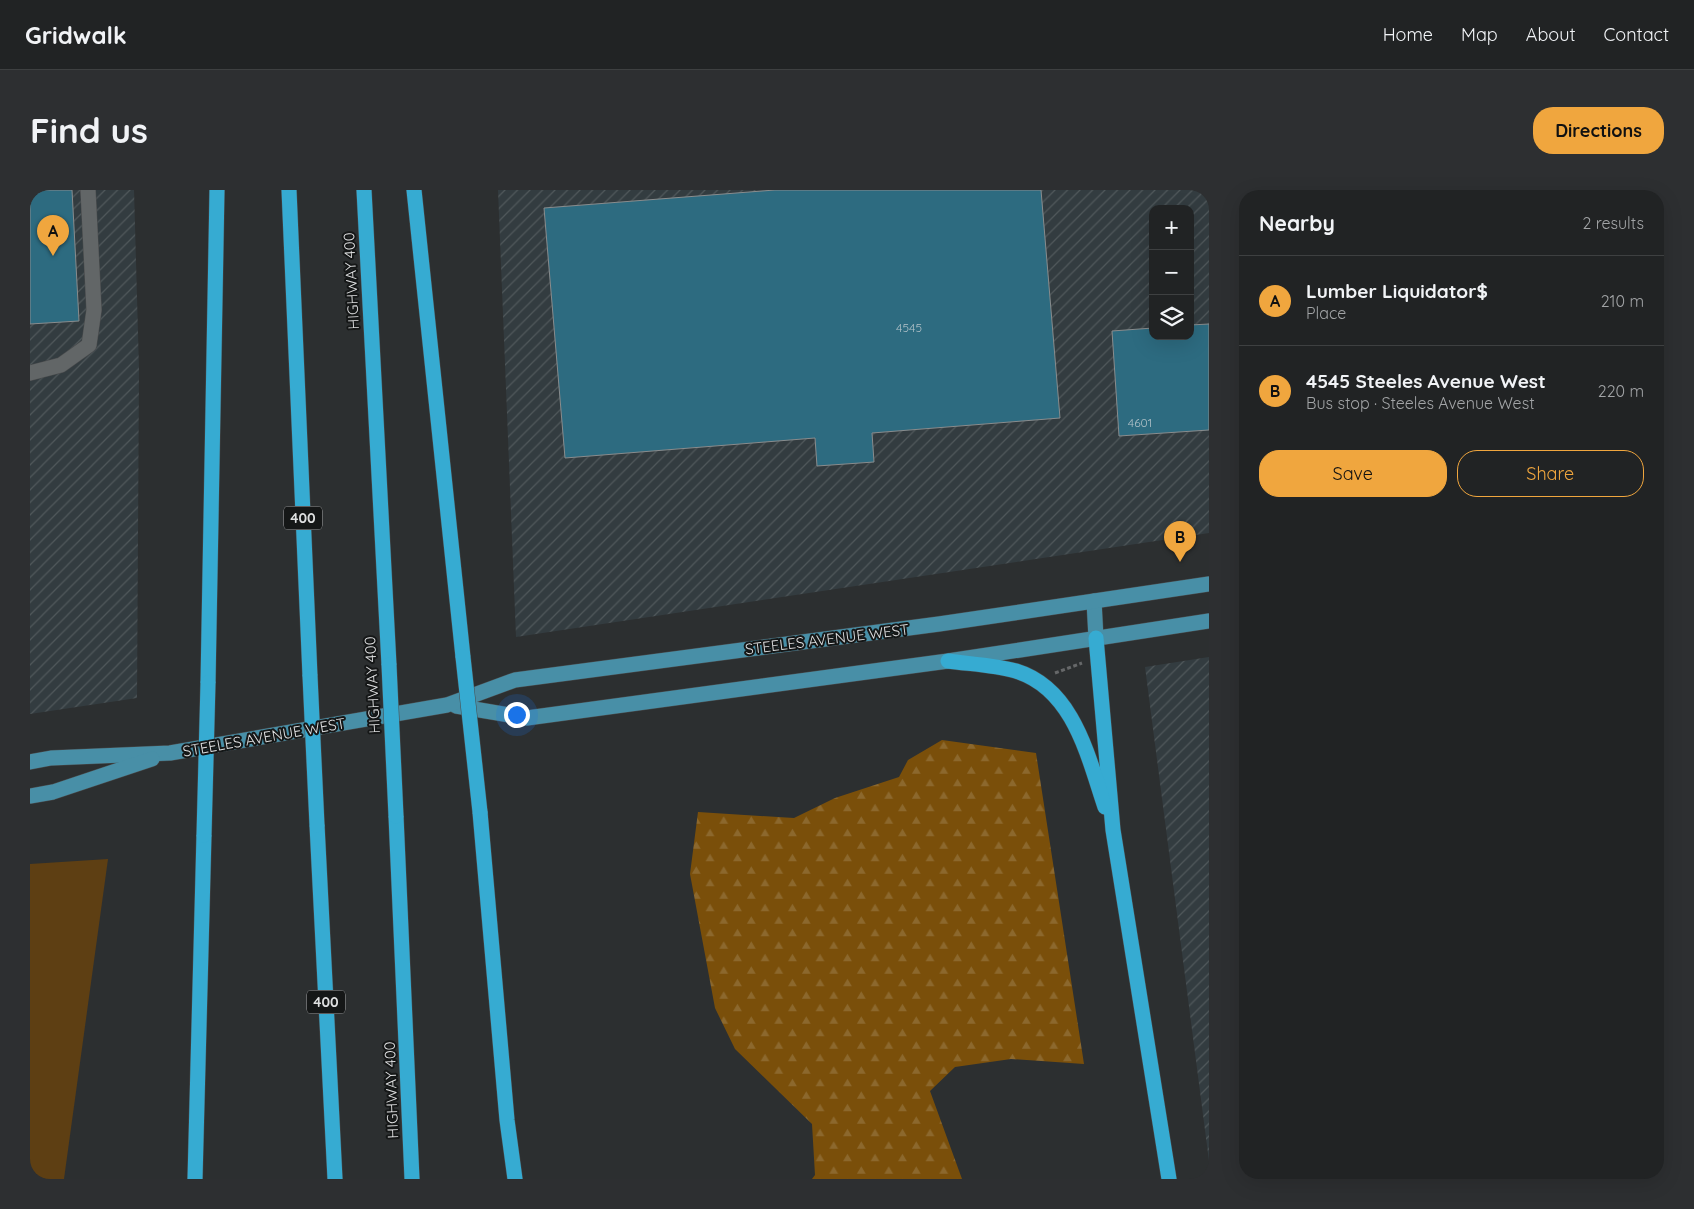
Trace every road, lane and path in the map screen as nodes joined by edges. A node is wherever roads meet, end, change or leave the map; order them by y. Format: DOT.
graph roads {
  1 [pos="88,190"];
  2 [pos="217,190"];
  3 [pos="289,190"];
  4 [pos="364,190"];
  5 [pos="414,190"];
  6 [pos="30,373"];
  7 [pos="1209,584"];
  8 [pos="1094,601"];
  9 [pos="1209,621"];
  10 [pos="1096,638"];
  11 [pos="948,661"];
  12 [pos="1087,662"];
  13 [pos="1050,675"];
  14 [pos="447,704"];
  15 [pos="170,753"];
  16 [pos="30,762"];
  17 [pos="30,796"];
  18 [pos="1113,830"];
  19 [pos="411,1156"];
  20 [pos="195,1179"];
  21 [pos="335,1179"];
  22 [pos="412,1179"];
  23 [pos="416,1179"];
  24 [pos="514,1179"];
  25 [pos="1169,1179"];
  1 -- 6 [label="lane"];
  2 -- 20 [label="highway, bridge"];
  3 -- 21 [label="highway, 400, bridge"];
  4 -- 19 [label="highway, HIGHWAY 400, bridge"];
  5 -- 24 [label="highway, bridge"];
  7 -- 8 [label="main road, STEELES AVENUE WEST"];
  8 -- 10 [label="main road"];
  8 -- 14 [label="main road, STEELES AVENUE WEST"];
  9 -- 10 [label="main road, STEELES AVENUE WEST"];
  10 -- 11 [label="main road, STEELES AVENUE WEST"];
  10 -- 18 [label="highway"];
  11 -- 14 [label="main road, STEELES AVENUE WEST"];
  11 -- 18 [label="highway"];
  12 -- 13 [label="path"];
  14 -- 15 [label="main road, STEELES AVENUE WEST"];
  15 -- 16 [label="main road, STEELES AVENUE WEST"];
  15 -- 17 [label="main road, STEELES AVENUE WEST"];
  18 -- 25 [label="highway"];
  19 -- 22 [label="highway, HIGHWAY 400"];
  19 -- 23 [label="highway"];
}
